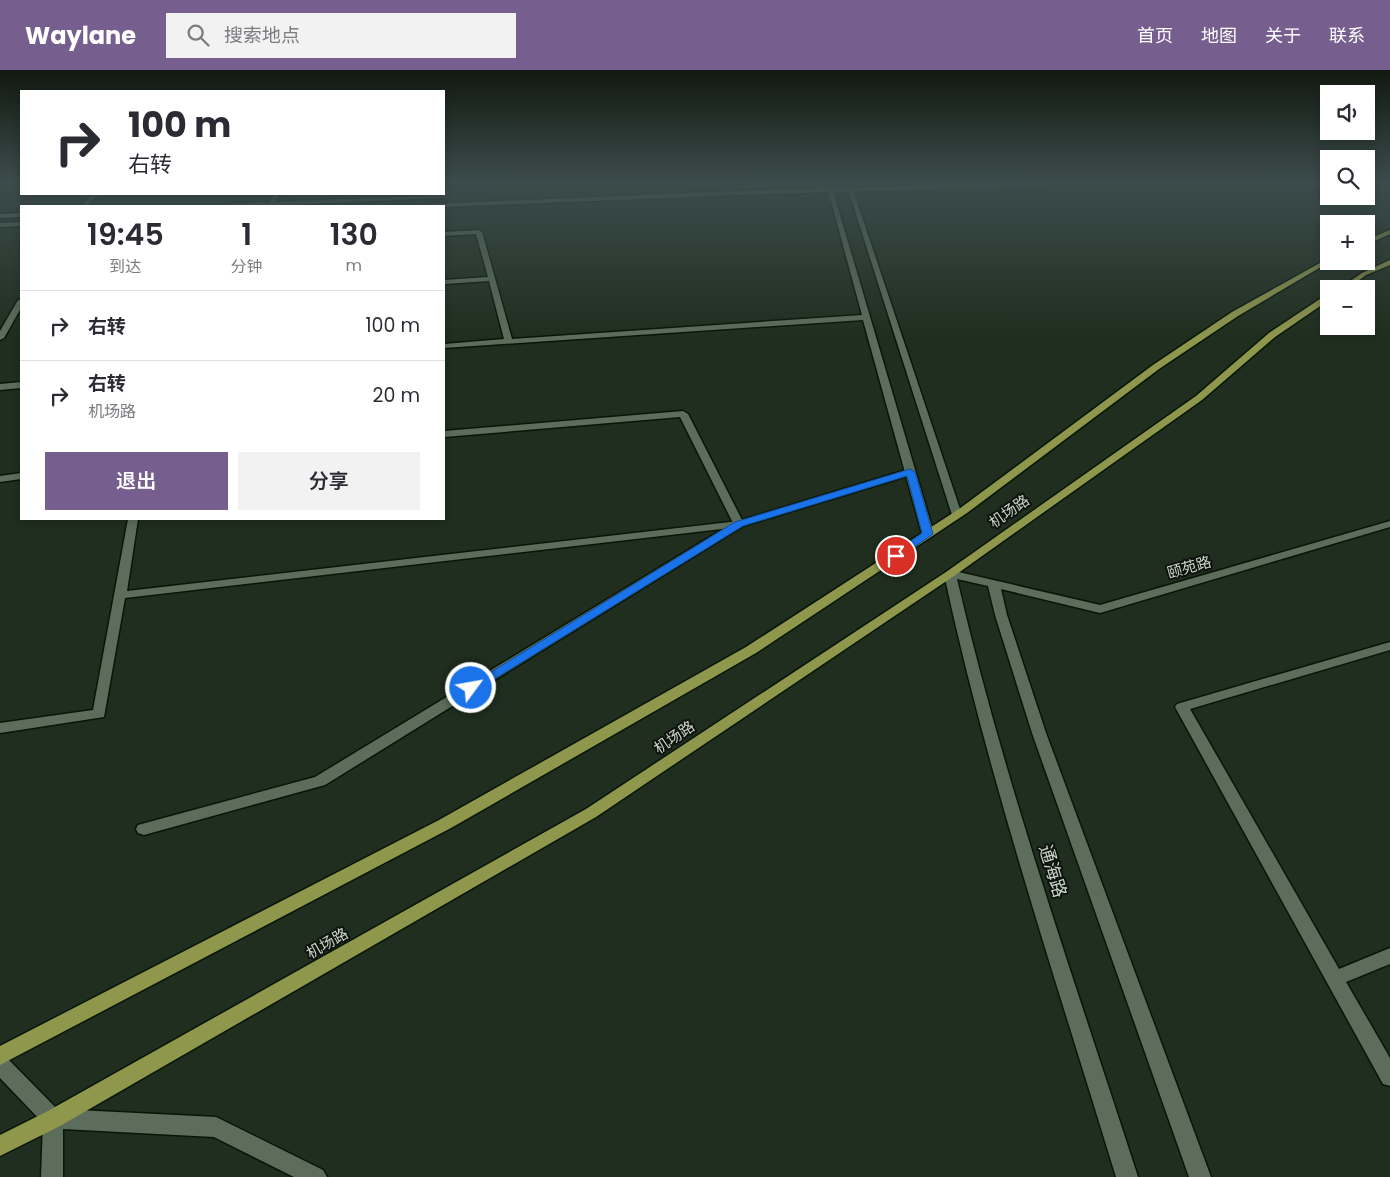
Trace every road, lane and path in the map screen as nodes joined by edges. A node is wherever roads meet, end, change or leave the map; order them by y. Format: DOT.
graph roads {
  1 [pos="479,234"];
  2 [pos="843,234"];
  3 [pos="864,234"];
  4 [pos="1386,234"];
  5 [pos="1375,239"];
  6 [pos="1390,262"];
  7 [pos="1320,265"];
  8 [pos="492,278"];
  9 [pos="1355,280"];
  10 [pos="445,282"];
  11 [pos="1320,303"];
  12 [pos="17,316"];
  13 [pos="866,317"];
  14 [pos="0,338"];
  15 [pos="508,340"];
  16 [pos="445,346"];
  17 [pos="20,385"];
  18 [pos="0,387"];
  19 [pos="445,434"];
  20 [pos="910,472"];
  21 [pos="20,476"];
  22 [pos="0,479"];
  23 [pos="957,515"];
  24 [pos="133,520"];
  25 [pos="739,524"];
  26 [pos="1390,524"];
  27 [pos="928,534"];
  28 [pos="950,574"];
  29 [pos="994,586"];
  30 [pos="120,595"];
  31 [pos="1390,646"];
  32 [pos="0,728"];
  33 [pos="144,829"];
  34 [pos="1390,956"];
  35 [pos="1334,978"];
  36 [pos="0,1056"];
  37 [pos="0,1064"];
  38 [pos="1390,1077"];
  39 [pos="52,1119"];
  40 [pos="0,1146"];
  41 [pos="52,1177"];
  42 [pos="316,1177"];
  43 [pos="1127,1177"];
  44 [pos="1200,1177"];
  1 -- 8 [label="street"];
  2 -- 13 [label="street"];
  3 -- 23 [label="street"];
  4 -- 5 [label="main road"];
  6 -- 9 [label="main road"];
  7 -- 23 [label="main road, 机场路"];
  8 -- 10 [label="street"];
  8 -- 15 [label="street"];
  11 -- 28 [label="main road, 机场路"];
  12 -- 14 [label="street"];
  13 -- 15 [label="street"];
  13 -- 20 [label="street"];
  15 -- 16 [label="street"];
  17 -- 18 [label="street"];
  19 -- 25 [label="street"];
  20 -- 25 [label="street"];
  20 -- 27 [label="street"];
  21 -- 22 [label="street"];
  23 -- 27 [label="main road, 机场路"];
  24 -- 30 [label="street"];
  25 -- 30 [label="street"];
  25 -- 33 [label="street"];
  26 -- 29 [label="street, 颐苑路"];
  27 -- 36 [label="main road, 机场路"];
  28 -- 29 [label="street, 颐苑路"];
  28 -- 39 [label="main road, 机场路"];
  28 -- 43 [label="street, 通海路"];
  29 -- 44 [label="street, 通海路"];
  30 -- 32 [label="street"];
  31 -- 35 [label="street"];
  34 -- 35 [label="street"];
  35 -- 38 [label="street"];
  37 -- 39 [label="street"];
  39 -- 40 [label="main road, 机场路"];
  39 -- 41 [label="street"];
  39 -- 42 [label="street"];
}
